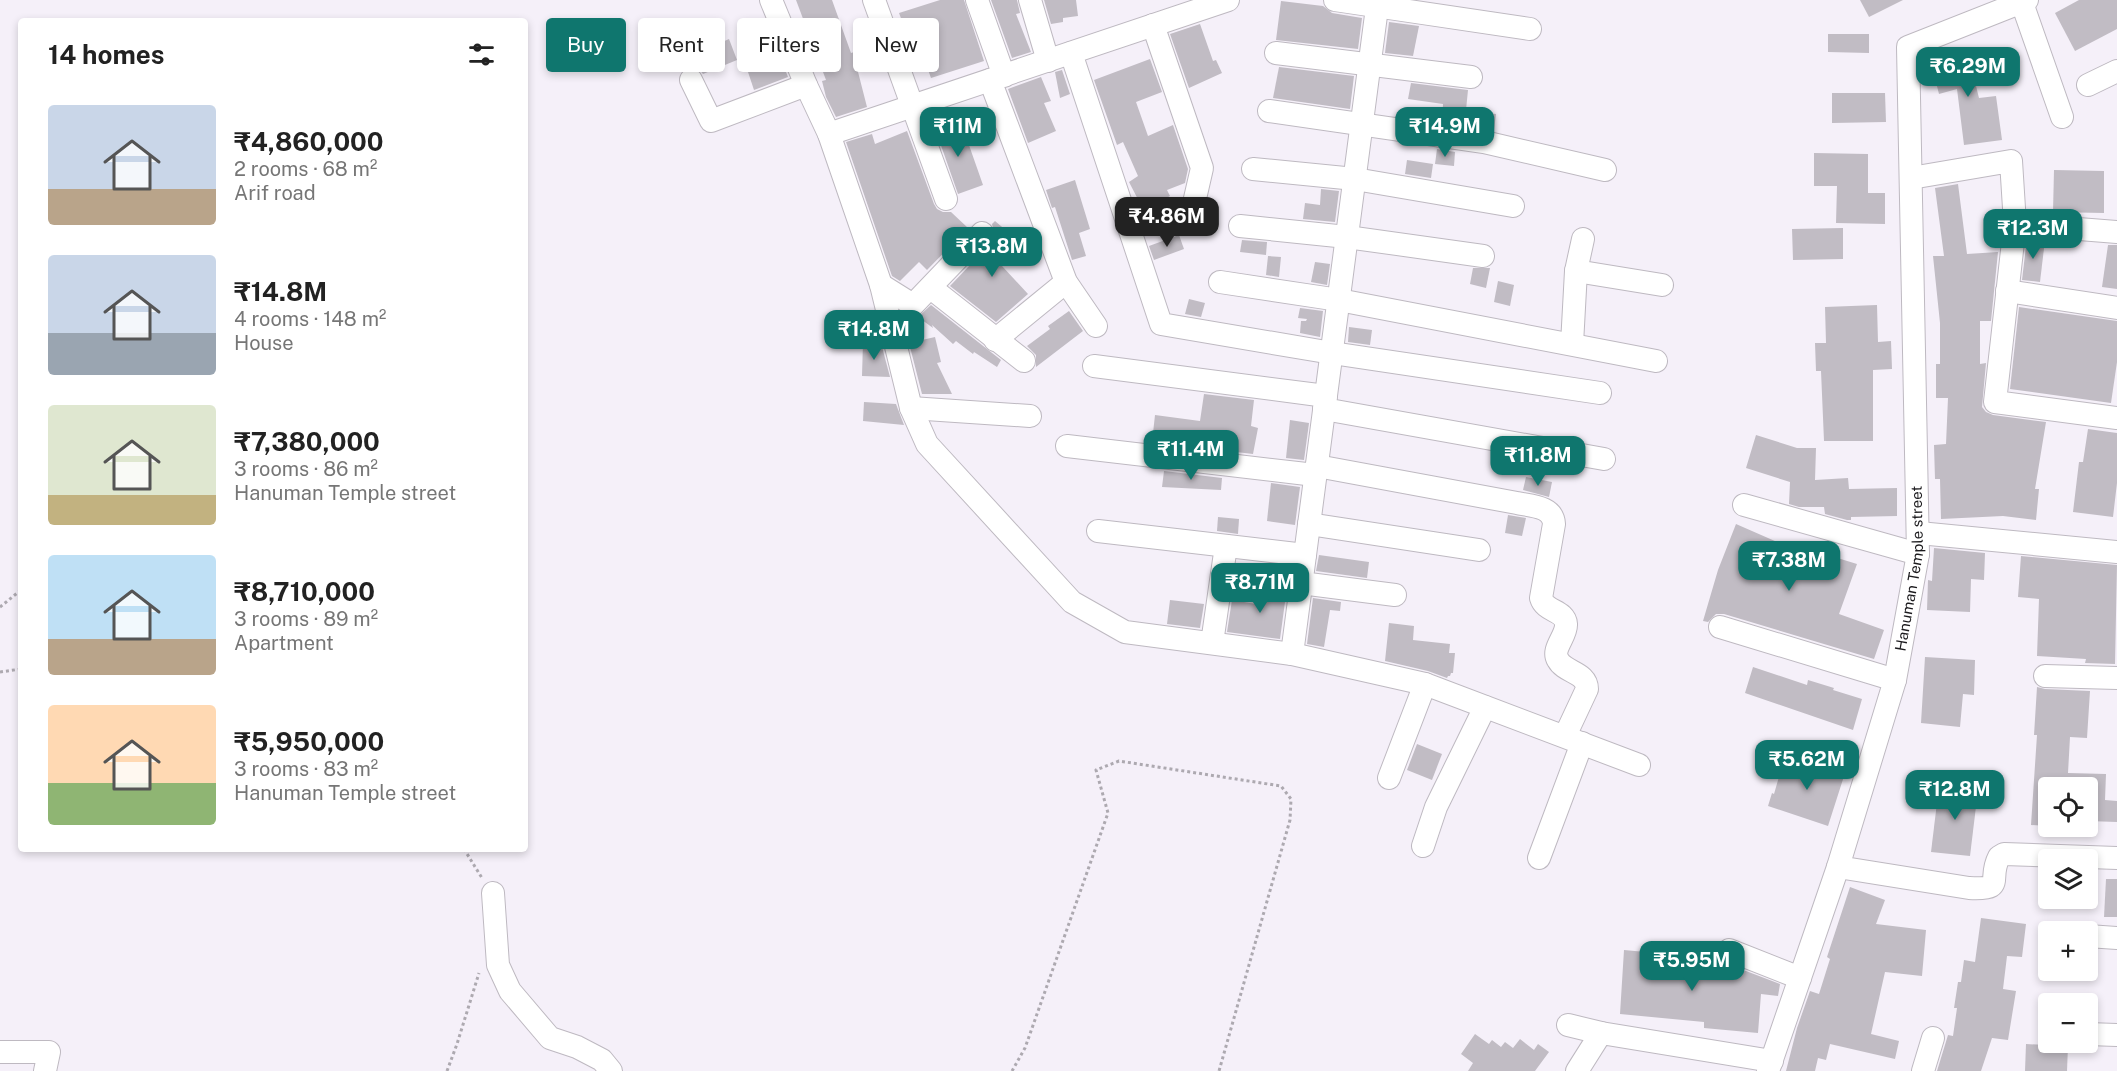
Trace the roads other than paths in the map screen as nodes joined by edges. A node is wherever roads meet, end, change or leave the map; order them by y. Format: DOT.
graph roads {
  1 [pos="771,0"];
  2 [pos="874,0"];
  3 [pos="977,0"];
  4 [pos="1029,0"];
  5 [pos="1228,0"];
  6 [pos="1335,0"];
  7 [pos="2023,1"];
  8 [pos="1377,4"];
  9 [pos="1153,25"];
  10 [pos="1530,29"];
  11 [pos="1071,53"];
  12 [pos="1276,53"];
  13 [pos="1048,61"];
  14 [pos="1370,66"];
  15 [pos="2117,71"];
  16 [pos="1471,77"];
  17 [pos="997,78"];
  18 [pos="691,80"];
  19 [pos="806,85"];
  20 [pos="2088,85"];
  21 [pos="912,107"];
  22 [pos="1269,111"];
  23 [pos="2062,117"];
  24 [pos="1362,124"];
  25 [pos="830,134"];
  26 [pos="1253,169"];
  27 [pos="1605,170"];
  28 [pos="1911,178"];
  29 [pos="1355,179"];
  30 [pos="946,199"];
  31 [pos="1513,206"];
  32 [pos="1191,216"];
  33 [pos="2015,224"];
  34 [pos="1240,226"];
  35 [pos="2117,232"];
  36 [pos="982,233"];
  37 [pos="1347,237"];
  38 [pos="1583,239"];
  39 [pos="1483,256"];
  40 [pos="1576,271"];
  41 [pos="1066,282"];
  42 [pos="1220,282"];
  43 [pos="881,285"];
  44 [pos="1662,285"];
  45 [pos="931,288"];
  46 [pos="2007,291"];
  47 [pos="1339,300"];
  48 [pos="2117,308"];
  49 [pos="1096,326"];
  50 [pos="995,340"];
  51 [pos="1572,344"];
  52 [pos="1332,353"];
  53 [pos="1024,361"];
  54 [pos="1656,361"];
  55 [pos="1094,366"];
  56 [pos="1600,393"];
  57 [pos="1325,403"];
  58 [pos="911,408"];
  59 [pos="1030,416"];
  60 [pos="2117,418"];
  61 [pos="1067,446"];
  62 [pos="1604,459"];
  63 [pos="1316,471"];
  64 [pos="1744,505"];
  65 [pos="1309,524"];
  66 [pos="1098,531"];
  67 [pos="1918,543"];
  68 [pos="1226,546"];
  69 [pos="1479,550"];
  70 [pos="2117,552"];
  71 [pos="1305,555"];
  72 [pos="1301,583"];
  73 [pos="1395,595"];
  74 [pos="1720,627"];
  75 [pos="1212,643"];
  76 [pos="1292,654"];
  77 [pos="2045,676"];
  78 [pos="2117,678"];
  79 [pos="1895,680"];
  80 [pos="1425,684"];
  81 [pos="1485,707"];
  82 [pos="1574,740"];
  83 [pos="1639,765"];
  84 [pos="1389,778"];
  85 [pos="1423,846"];
  86 [pos="1539,858"];
  87 [pos="2117,858"];
  88 [pos="1838,867"];
  89 [pos="493,893"];
  90 [pos="2098,937"];
  91 [pos="2117,938"];
  92 [pos="1729,950"];
  93 [pos="1800,978"];
  94 [pos="1568,1025"];
  95 [pos="1601,1033"];
  96 [pos="2098,1034"];
  97 [pos="2117,1035"];
  98 [pos="1934,1038"];
  99 [pos="0,1052"];
  100 [pos="1770,1066"];
  101 [pos="45,1071"];
  102 [pos="611,1071"];
  103 [pos="1577,1071"];
  104 [pos="1923,1071"];
  1 -- 19 [label="street"];
  2 -- 21 [label="street"];
  3 -- 17 [label="street"];
  4 -- 13 [label="street"];
  5 -- 9 [label="street"];
  6 -- 8 [label="street"];
  7 -- 23 [label="street"];
  7 -- 28 [label="street, Hanuman Temple street"];
  8 -- 10 [label="street"];
  8 -- 14 [label="street"];
  9 -- 11 [label="street"];
  9 -- 32 [label="street"];
  11 -- 13 [label="street"];
  11 -- 52 [label="street"];
  12 -- 14 [label="street"];
  13 -- 17 [label="street"];
  14 -- 16 [label="street"];
  14 -- 24 [label="street"];
  15 -- 20 [label="street"];
  17 -- 21 [label="street"];
  17 -- 41 [label="street"];
  18 -- 19 [label="street"];
  19 -- 25 [label="street"];
  21 -- 25 [label="street"];
  21 -- 30 [label="street"];
  22 -- 24 [label="street"];
  24 -- 27 [label="street"];
  24 -- 29 [label="street"];
  25 -- 43 [label="street"];
  26 -- 29 [label="street"];
  28 -- 33 [label="street"];
  28 -- 67 [label="street, Hanuman Temple street"];
  29 -- 31 [label="street"];
  29 -- 37 [label="street"];
  33 -- 35 [label="street"];
  33 -- 46 [label="street"];
  34 -- 37 [label="street"];
  36 -- 45 [label="street"];
  37 -- 39 [label="street"];
  37 -- 47 [label="street"];
  38 -- 40 [label="street"];
  40 -- 44 [label="street"];
  40 -- 51 [label="street"];
  41 -- 49 [label="street"];
  41 -- 50 [label="street"];
  42 -- 47 [label="street"];
  43 -- 45 [label="street"];
  43 -- 58 [label="street"];
  45 -- 50 [label="street"];
  46 -- 48 [label="street"];
  46 -- 60 [label="street"];
  47 -- 51 [label="street"];
  47 -- 52 [label="street"];
  50 -- 53 [label="street"];
  51 -- 54 [label="street"];
  52 -- 56 [label="street"];
  52 -- 57 [label="street"];
  55 -- 57 [label="street"];
  57 -- 62 [label="street"];
  57 -- 63 [label="street"];
  58 -- 59 [label="street"];
  58 -- 75 [label="street"];
  61 -- 63 [label="street"];
  63 -- 65 [label="street"];
  63 -- 82 [label="street"];
  64 -- 67 [label="street"];
  65 -- 69 [label="street"];
  65 -- 71 [label="street"];
  66 -- 68 [label="street"];
  67 -- 70 [label="street"];
  67 -- 79 [label="street, Hanuman Temple street"];
  68 -- 71 [label="street"];
  68 -- 75 [label="street"];
  71 -- 72 [label="street"];
  72 -- 73 [label="street"];
  72 -- 76 [label="street"];
  74 -- 79 [label="street"];
  75 -- 76 [label="street"];
  76 -- 80 [label="street"];
  77 -- 78 [label="street"];
  79 -- 88 [label="street, Hanuman Temple street"];
  80 -- 81 [label="street"];
  80 -- 84 [label="street"];
  81 -- 82 [label="street"];
  81 -- 85 [label="street"];
  82 -- 83 [label="street"];
  82 -- 86 [label="street"];
  87 -- 88 [label="street"];
  88 -- 93 [label="street, Hanuman Temple street"];
  89 -- 102 [label="street"];
  90 -- 91 [label="street"];
  92 -- 93 [label="street"];
  93 -- 100 [label="street, Hanuman Temple street"];
  94 -- 95 [label="street"];
  95 -- 100 [label="street"];
  95 -- 103 [label="street"];
  96 -- 97 [label="street"];
  98 -- 104 [label="street"];
  99 -- 101 [label="street"];
}
